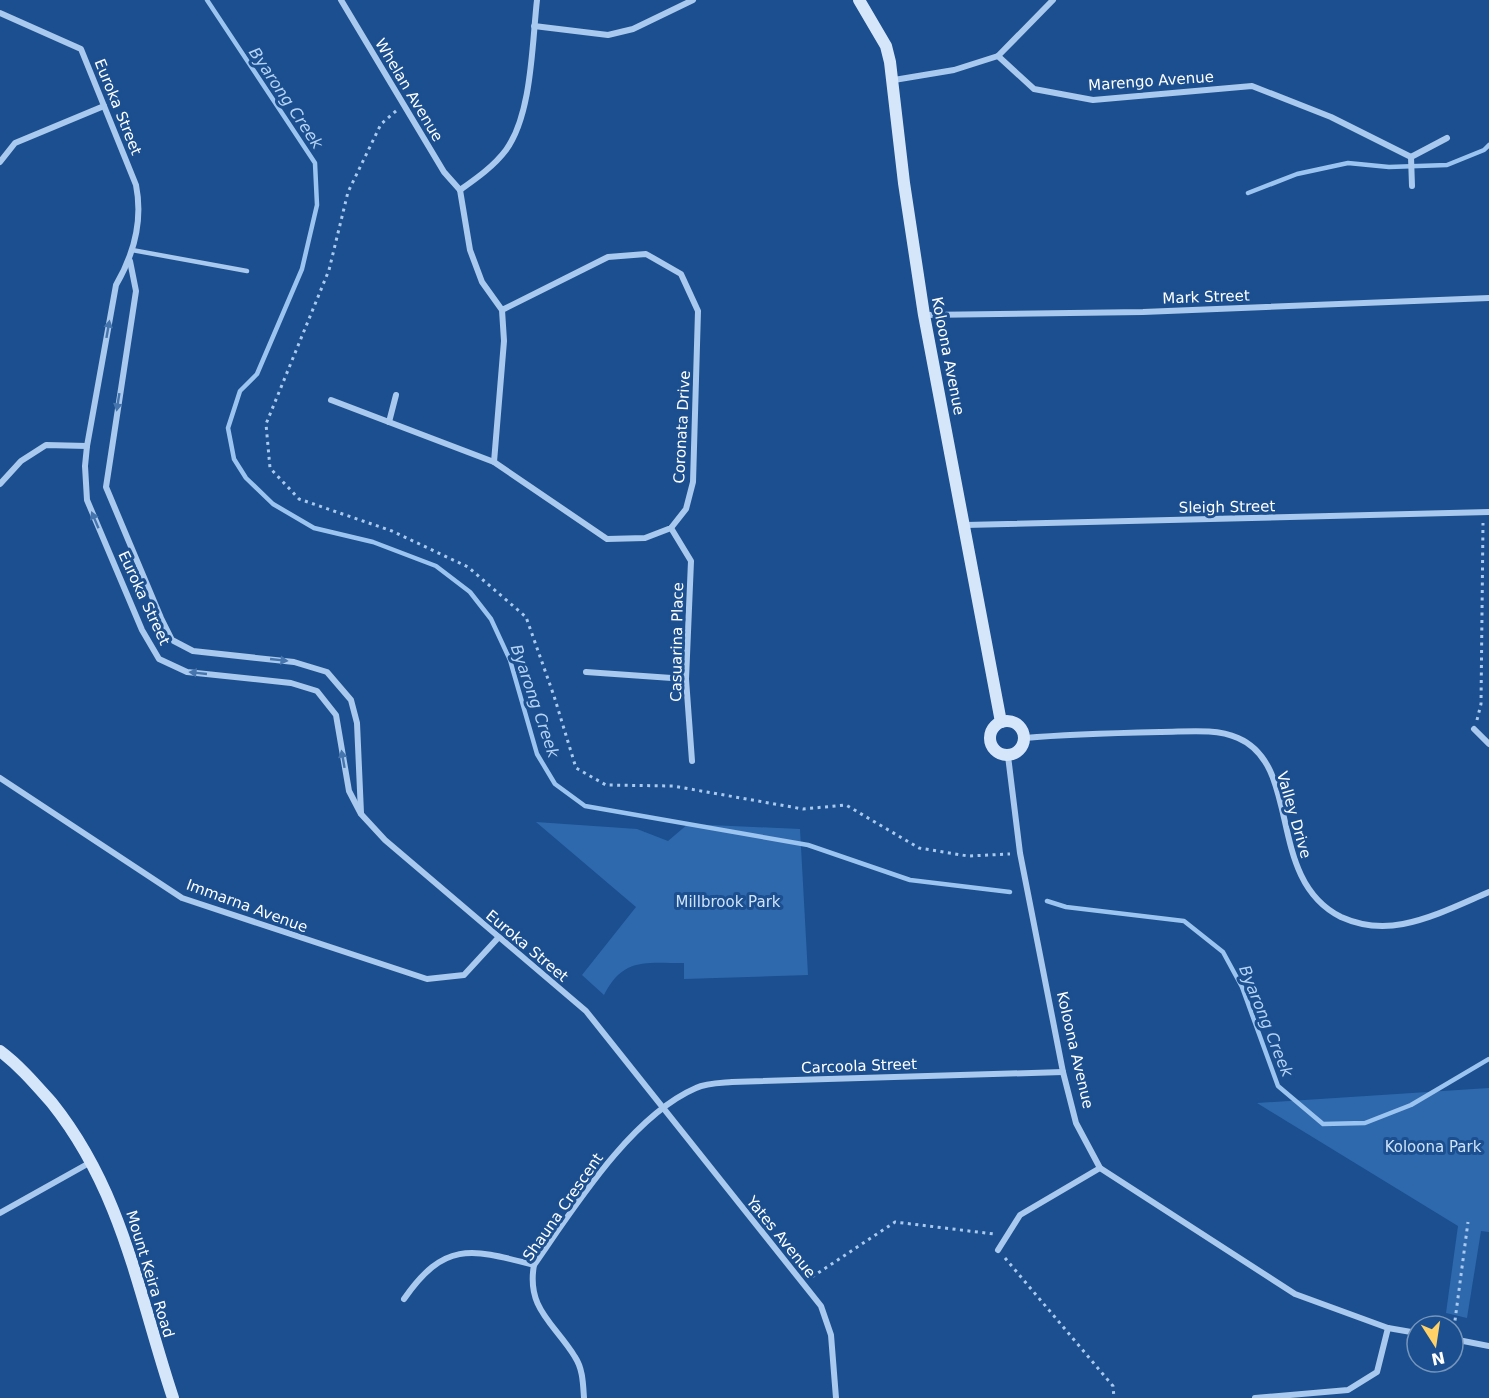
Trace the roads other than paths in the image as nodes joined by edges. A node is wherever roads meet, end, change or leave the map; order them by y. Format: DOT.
graph roads {
  1 [pos="341,0"];
  2 [pos="537,0"];
  3 [pos="693,0"];
  4 [pos="860,0"];
  5 [pos="1053,0"];
  6 [pos="0,13"];
  7 [pos="534,26"];
  8 [pos="998,56"];
  9 [pos="894,80"];
  10 [pos="104,105"];
  11 [pos="1447,138"];
  12 [pos="1411,157"];
  13 [pos="0,162"];
  14 [pos="1412,186"];
  15 [pos="460,190"];
  16 [pos="132,250"];
  17 [pos="130,261"];
  18 [pos="248,271"];
  19 [pos="1489,298"];
  20 [pos="502,310"];
  21 [pos="924,315"];
  22 [pos="396,395"];
  23 [pos="331,400"];
  24 [pos="389,422"];
  25 [pos="87,447"];
  26 [pos="494,462"];
  27 [pos="0,484"];
  28 [pos="1486,512"];
  29 [pos="965,525"];
  30 [pos="671,528"];
  31 [pos="586,672"];
  32 [pos="686,679"];
  33 [pos="1001,722"];
  34 [pos="1474,729"];
  35 [pos="1024,738"];
  36 [pos="1489,744"];
  37 [pos="1008,756"];
  38 [pos="692,760"];
  39 [pos="0,778"];
  40 [pos="361,814"];
  41 [pos="1489,892"];
  42 [pos="498,938"];
  43 [pos="0,1051"];
  44 [pos="1063,1072"];
  45 [pos="663,1109"];
  46 [pos="91,1162"];
  47 [pos="1100,1168"];
  48 [pos="0,1213"];
  49 [pos="998,1250"];
  50 [pos="534,1265"];
  51 [pos="404,1299"];
  52 [pos="1388,1328"];
  53 [pos="1405,1331"];
  54 [pos="1465,1341"];
  55 [pos="1489,1346"];
  56 [pos="173,1398"];
  57 [pos="584,1398"];
  58 [pos="836,1398"];
  59 [pos="1255,1398"];
  1 -- 15 [label="street, Whelan Avenue"];
  2 -- 7 [label="street"];
  3 -- 7 [label="street"];
  4 -- 9 [label="street, Koloona Avenue"];
  5 -- 8 [label="street"];
  6 -- 10 [label="street, Euroka Street"];
  7 -- 15 [label="street"];
  8 -- 9 [label="street"];
  8 -- 12 [label="street, Marengo Avenue"];
  9 -- 21 [label="street, Koloona Avenue"];
  10 -- 13 [label="street"];
  10 -- 16 [label="street, Euroka Street"];
  11 -- 12 [label="street"];
  12 -- 14 [label="street"];
  15 -- 20 [label="street"];
  16 -- 17 [label="street, Euroka Street"];
  16 -- 18 [label="lane"];
  25 -- 17 [label="street, Euroka Street, one-way"];
  17 -- 40 [label="street, Euroka Street, one-way"];
  19 -- 21 [label="street, Mark Street"];
  20 -- 26 [label="street"];
  20 -- 30 [label="street, Coronata Drive"];
  21 -- 29 [label="street, Koloona Avenue"];
  22 -- 24 [label="street"];
  23 -- 24 [label="street"];
  24 -- 26 [label="street"];
  25 -- 27 [label="street"];
  40 -- 25 [label="street, Euroka Street, one-way"];
  26 -- 30 [label="street"];
  28 -- 29 [label="street, Sleigh Street"];
  29 -- 33 [label="street, Koloona Avenue"];
  30 -- 32 [label="street, Casuarina Place"];
  31 -- 32 [label="street"];
  32 -- 38 [label="street, Casuarina Place"];
  33 -- 35 [label="street"];
  33 -- 37 [label="street"];
  34 -- 36 [label="street"];
  35 -- 37 [label="street"];
  35 -- 41 [label="street, Valley Drive"];
  37 -- 44 [label="street, Koloona Avenue"];
  39 -- 42 [label="street, Immarna Avenue"];
  40 -- 42 [label="street, Euroka Street"];
  42 -- 45 [label="street, Euroka Street"];
  43 -- 46 [label="street, Mount Keira Road"];
  44 -- 45 [label="street, Carcoola Street"];
  44 -- 47 [label="street, Koloona Avenue"];
  45 -- 50 [label="street, Shauna Crescent"];
  45 -- 58 [label="street, Yates Avenue"];
  46 -- 48 [label="street"];
  46 -- 56 [label="street, Mount Keira Road"];
  47 -- 49 [label="street"];
  47 -- 52 [label="street, Koloona Avenue"];
  50 -- 51 [label="street"];
  50 -- 57 [label="street, Shauna Crescent"];
  52 -- 53 [label="street, Koloona Avenue"];
  52 -- 59 [label="street"];
  54 -- 55 [label="street"];
}
